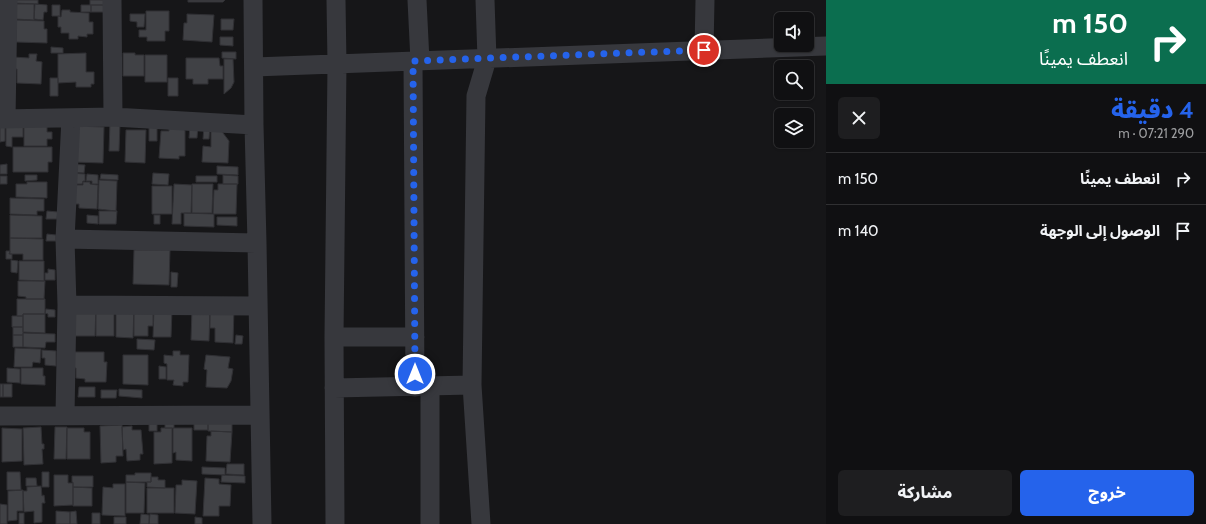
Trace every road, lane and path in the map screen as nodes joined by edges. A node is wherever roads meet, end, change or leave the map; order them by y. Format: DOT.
graph roads {
  1 [pos="8,0"];
  2 [pos="112,0"];
  3 [pos="252,0"];
  4 [pos="336,0"];
  5 [pos="417,0"];
  6 [pos="485,0"];
  7 [pos="705,0"];
  8 [pos="826,46"];
  9 [pos="704,50"];
  10 [pos="487,58"];
  11 [pos="416,61"];
  12 [pos="337,64"];
  13 [pos="254,68"];
  14 [pos="113,117"];
  15 [pos="71,118"];
  16 [pos="3,119"];
  17 [pos="254,125"];
  18 [pos="65,239"];
  19 [pos="257,242"];
  20 [pos="67,305"];
  21 [pos="258,306"];
  22 [pos="334,337"];
  23 [pos="415,337"];
  24 [pos="472,386"];
  25 [pos="423,387"];
  26 [pos="334,388"];
  27 [pos="260,415"];
  28 [pos="0,416"];
  29 [pos="65,416"];
  30 [pos="262,524"];
  31 [pos="335,524"];
  32 [pos="430,524"];
  33 [pos="481,524"];
  1 -- 16 [label="street"];
  2 -- 14 [label="street"];
  3 -- 13 [label="street"];
  4 -- 12 [label="street"];
  5 -- 11 [label="street"];
  6 -- 10 [label="street"];
  7 -- 9 [label="street"];
  8 -- 9 [label="street"];
  9 -- 10 [label="street"];
  10 -- 11 [label="street"];
  10 -- 24 [label="street"];
  11 -- 12 [label="street"];
  11 -- 23 [label="street"];
  12 -- 13 [label="street"];
  12 -- 22 [label="street"];
  13 -- 17 [label="street"];
  14 -- 15 [label="street"];
  14 -- 17 [label="street"];
  15 -- 16 [label="street"];
  15 -- 18 [label="street"];
  17 -- 19 [label="street"];
  18 -- 19 [label="street"];
  18 -- 20 [label="street"];
  19 -- 21 [label="street"];
  20 -- 21 [label="street"];
  20 -- 29 [label="street"];
  21 -- 27 [label="street"];
  22 -- 23 [label="street"];
  22 -- 26 [label="street"];
  23 -- 25 [label="street"];
  24 -- 25 [label="street"];
  24 -- 33 [label="street"];
  25 -- 26 [label="street"];
  25 -- 32 [label="street"];
  26 -- 31 [label="street"];
  27 -- 29 [label="street"];
  27 -- 30 [label="street"];
  28 -- 29 [label="street"];
}
